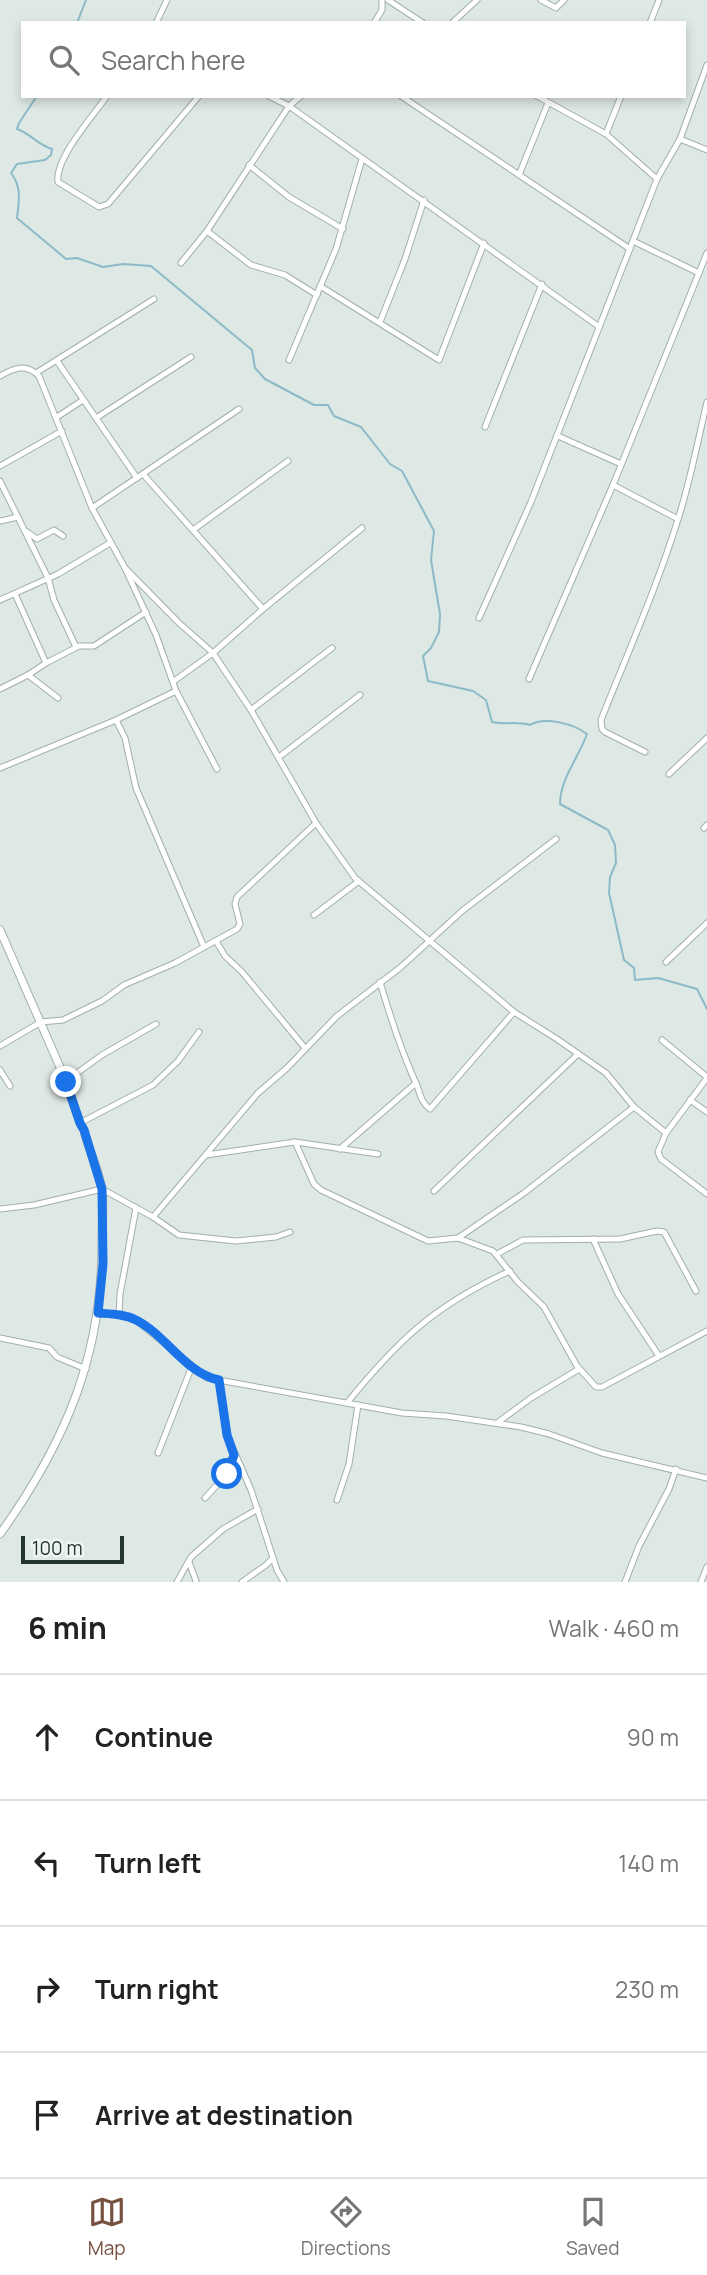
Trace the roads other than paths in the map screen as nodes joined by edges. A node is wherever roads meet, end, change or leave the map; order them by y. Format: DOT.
graph roads {
  1 [pos="382,0"];
  2 [pos="388,0"];
  3 [pos="477,0"];
  4 [pos="541,0"];
  5 [pos="564,0"];
  6 [pos="659,0"];
  7 [pos="165,1"];
  8 [pos="157,21"];
  9 [pos="375,21"];
  10 [pos="421,21"];
  11 [pos="455,21"];
  12 [pos="651,21"];
  13 [pos="707,65"];
  14 [pos="106,98"];
  15 [pos="197,98"];
  16 [pos="274,98"];
  17 [pos="299,98"];
  18 [pos="404,98"];
  19 [pos="540,98"];
  20 [pos="620,98"];
  21 [pos="548,103"];
  22 [pos="289,106"];
  23 [pos="606,134"];
  24 [pos="680,139"];
  25 [pos="707,149"];
  26 [pos="362,159"];
  27 [pos="249,165"];
  28 [pos="519,175"];
  29 [pos="657,178"];
  30 [pos="424,200"];
  31 [pos="343,229"];
  32 [pos="207,230"];
  33 [pos="633,241"];
  34 [pos="484,243"];
  35 [pos="629,249"];
  36 [pos="707,253"];
  37 [pos="181,263"];
  38 [pos="699,273"];
  39 [pos="541,285"];
  40 [pos="320,286"];
  41 [pos="317,295"];
  42 [pos="154,299"];
  43 [pos="380,322"];
  44 [pos="598,326"];
  45 [pos="191,357"];
  46 [pos="57,360"];
  47 [pos="289,360"];
  48 [pos="36,373"];
  49 [pos="0,376"];
  50 [pos="83,400"];
  51 [pos="707,402"];
  52 [pos="239,408"];
  53 [pos="57,418"];
  54 [pos="96,418"];
  55 [pos="485,427"];
  56 [pos="62,431"];
  57 [pos="558,436"];
  58 [pos="288,461"];
  59 [pos="621,464"];
  60 [pos="0,467"];
  61 [pos="140,476"];
  62 [pos="0,481"];
  63 [pos="613,485"];
  64 [pos="92,508"];
  65 [pos="18,517"];
  66 [pos="678,519"];
  67 [pos="0,521"];
  68 [pos="362,528"];
  69 [pos="24,530"];
  70 [pos="193,530"];
  71 [pos="63,536"];
  72 [pos="110,543"];
  73 [pos="125,568"];
  74 [pos="48,579"];
  75 [pos="15,594"];
  76 [pos="0,600"];
  77 [pos="263,609"];
  78 [pos="146,612"];
  79 [pos="479,618"];
  80 [pos="76,648"];
  81 [pos="332,648"];
  82 [pos="212,653"];
  83 [pos="46,663"];
  84 [pos="28,676"];
  85 [pos="529,679"];
  86 [pos="0,680"];
  87 [pos="174,681"];
  88 [pos="2,688"];
  89 [pos="176,691"];
  90 [pos="360,695"];
  91 [pos="58,698"];
  92 [pos="251,710"];
  93 [pos="116,720"];
  94 [pos="707,738"];
  95 [pos="645,752"];
  96 [pos="279,757"];
  97 [pos="0,768"];
  98 [pos="217,769"];
  99 [pos="669,774"];
  100 [pos="316,823"];
  101 [pos="556,839"];
  102 [pos="359,881"];
  103 [pos="314,915"];
  104 [pos="707,923"];
  105 [pos="0,930"];
  106 [pos="216,941"];
  107 [pos="429,941"];
  108 [pos="204,947"];
  109 [pos="666,962"];
  110 [pos="380,982"];
  111 [pos="514,1013"];
  112 [pos="41,1022"];
  113 [pos="156,1024"];
  114 [pos="199,1032"];
  115 [pos="662,1040"];
  116 [pos="0,1046"];
  117 [pos="305,1048"];
  118 [pos="578,1054"];
  119 [pos="0,1070"];
  120 [pos="707,1078"];
  121 [pos="66,1082"];
  122 [pos="416,1083"];
  123 [pos="10,1086"];
  124 [pos="691,1100"];
  125 [pos="634,1107"];
  126 [pos="707,1112"];
  127 [pos="80,1123"];
  128 [pos="666,1133"];
  129 [pos="295,1142"];
  130 [pos="340,1149"];
  131 [pos="378,1154"];
  132 [pos="206,1155"];
  133 [pos="102,1189"];
  134 [pos="434,1191"];
  135 [pos="707,1194"];
  136 [pos="136,1208"];
  137 [pos="0,1209"];
  138 [pos="153,1217"];
  139 [pos="290,1232"];
  140 [pos="458,1238"];
  141 [pos="593,1239"];
  142 [pos="497,1254"];
  143 [pos="510,1272"];
  144 [pos="696,1291"];
  145 [pos="98,1313"];
  146 [pos="119,1315"];
  147 [pos="707,1331"];
  148 [pos="0,1338"];
  149 [pos="659,1356"];
  150 [pos="192,1366"];
  151 [pos="86,1369"];
  152 [pos="579,1369"];
  153 [pos="219,1380"];
  154 [pos="347,1403"];
  155 [pos="358,1405"];
  156 [pos="497,1423"];
  157 [pos="158,1453"];
  158 [pos="234,1455"];
  159 [pos="676,1469"];
  160 [pos="707,1478"];
  161 [pos="205,1498"];
  162 [pos="337,1500"];
  163 [pos="258,1508"];
  164 [pos="3,1523"];
  165 [pos="0,1534"];
  166 [pos="273,1558"];
  167 [pos="189,1562"];
  168 [pos="707,1567"];
  169 [pos="195,1581"];
  170 [pos="177,1582"];
  171 [pos="242,1582"];
  172 [pos="284,1582"];
  173 [pos="625,1582"];
  174 [pos="701,1582"];
  1 -- 9 [label="street"];
  2 -- 10 [label="street"];
  3 -- 11 [label="street"];
  4 -- 5 [label="street"];
  6 -- 12 [label="street"];
  7 -- 8 [label="street"];
  13 -- 24 [label="street"];
  14 -- 15 [label="street"];
  16 -- 22 [label="street"];
  17 -- 22 [label="street"];
  18 -- 28 [label="street"];
  19 -- 21 [label="street"];
  20 -- 23 [label="street"];
  21 -- 23 [label="street"];
  21 -- 28 [label="street"];
  22 -- 26 [label="street"];
  22 -- 27 [label="street"];
  23 -- 29 [label="street"];
  24 -- 25 [label="street"];
  24 -- 29 [label="street"];
  26 -- 30 [label="street"];
  26 -- 31 [label="street"];
  27 -- 31 [label="street"];
  27 -- 32 [label="street"];
  28 -- 35 [label="street"];
  29 -- 33 [label="street"];
  30 -- 34 [label="street"];
  30 -- 43 [label="street"];
  31 -- 40 [label="street"];
  32 -- 37 [label="street"];
  32 -- 41 [label="street"];
  33 -- 35 [label="street"];
  33 -- 38 [label="street"];
  34 -- 39 [label="street"];
  34 -- 43 [label="street"];
  35 -- 44 [label="street"];
  36 -- 38 [label="street"];
  38 -- 59 [label="street"];
  39 -- 44 [label="street"];
  39 -- 55 [label="street"];
  40 -- 41 [label="street"];
  40 -- 43 [label="street"];
  41 -- 47 [label="street"];
  42 -- 46 [label="street"];
  44 -- 57 [label="street"];
  45 -- 54 [label="street"];
  46 -- 48 [label="street"];
  46 -- 50 [label="street"];
  48 -- 49 [label="street"];
  48 -- 53 [label="street"];
  50 -- 53 [label="street"];
  50 -- 54 [label="street"];
  51 -- 66 [label="street"];
  52 -- 61 [label="street"];
  53 -- 56 [label="street"];
  54 -- 61 [label="street"];
  56 -- 60 [label="street"];
  56 -- 64 [label="street"];
  57 -- 59 [label="street"];
  57 -- 79 [label="street"];
  58 -- 70 [label="street"];
  59 -- 63 [label="street"];
  61 -- 64 [label="street"];
  61 -- 70 [label="street"];
  62 -- 65 [label="street"];
  63 -- 66 [label="street"];
  63 -- 85 [label="street"];
  64 -- 72 [label="street"];
  65 -- 67 [label="street"];
  65 -- 69 [label="street"];
  66 -- 95 [label="street"];
  68 -- 77 [label="street"];
  69 -- 71 [label="street"];
  69 -- 74 [label="street"];
  70 -- 77 [label="street"];
  72 -- 73 [label="street"];
  72 -- 74 [label="street"];
  73 -- 78 [label="street"];
  73 -- 82 [label="street"];
  74 -- 75 [label="street"];
  74 -- 80 [label="street"];
  75 -- 76 [label="street"];
  75 -- 83 [label="street"];
  77 -- 82 [label="street"];
  78 -- 80 [label="street"];
  78 -- 87 [label="street"];
  80 -- 83 [label="street"];
  81 -- 92 [label="street"];
  82 -- 87 [label="street"];
  82 -- 92 [label="street"];
  83 -- 84 [label="street"];
  84 -- 88 [label="street"];
  84 -- 91 [label="street"];
  86 -- 88 [label="street"];
  87 -- 89 [label="street"];
  89 -- 93 [label="street"];
  89 -- 98 [label="street"];
  90 -- 96 [label="street"];
  92 -- 96 [label="street"];
  93 -- 97 [label="street"];
  93 -- 108 [label="street"];
  94 -- 99 [label="street"];
  96 -- 100 [label="street"];
  100 -- 102 [label="street"];
  100 -- 106 [label="street"];
  101 -- 107 [label="street"];
  102 -- 103 [label="street"];
  102 -- 107 [label="street"];
  104 -- 109 [label="street"];
  105 -- 112 [label="street"];
  106 -- 108 [label="street"];
  106 -- 117 [label="street"];
  107 -- 110 [label="street"];
  107 -- 111 [label="street"];
  108 -- 112 [label="street"];
  110 -- 117 [label="street"];
  110 -- 122 [label="street"];
  111 -- 118 [label="street"];
  111 -- 122 [label="street"];
  112 -- 116 [label="street"];
  112 -- 121 [label="street"];
  113 -- 121 [label="street"];
  114 -- 127 [label="street"];
  115 -- 120 [label="street"];
  117 -- 132 [label="street"];
  118 -- 125 [label="street"];
  118 -- 134 [label="street"];
  119 -- 123 [label="street"];
  120 -- 124 [label="street"];
  121 -- 127 [label="street"];
  122 -- 130 [label="street"];
  124 -- 126 [label="street"];
  124 -- 128 [label="street"];
  125 -- 128 [label="street"];
  125 -- 140 [label="street"];
  127 -- 133 [label="street"];
  128 -- 135 [label="street"];
  129 -- 130 [label="street"];
  129 -- 132 [label="street"];
  129 -- 140 [label="street"];
  130 -- 131 [label="street"];
  132 -- 138 [label="street"];
  133 -- 136 [label="street"];
  133 -- 137 [label="street"];
  133 -- 145 [label="street"];
  136 -- 138 [label="street"];
  136 -- 146 [label="street"];
  138 -- 139 [label="street"];
  140 -- 142 [label="street"];
  141 -- 142 [label="street"];
  141 -- 144 [label="street"];
  141 -- 149 [label="street"];
  142 -- 143 [label="street"];
  143 -- 152 [label="street"];
  143 -- 154 [label="street"];
  145 -- 146 [label="street"];
  145 -- 151 [label="street"];
  146 -- 150 [label="street"];
  147 -- 149 [label="street"];
  148 -- 151 [label="street"];
  149 -- 152 [label="street"];
  150 -- 153 [label="street"];
  150 -- 157 [label="street"];
  151 -- 164 [label="street"];
  152 -- 156 [label="street"];
  153 -- 154 [label="street"];
  153 -- 158 [label="street"];
  154 -- 155 [label="street"];
  155 -- 156 [label="street"];
  155 -- 162 [label="street"];
  156 -- 159 [label="street"];
  158 -- 161 [label="street"];
  158 -- 163 [label="street"];
  159 -- 160 [label="street"];
  159 -- 173 [label="street"];
  163 -- 166 [label="street"];
  163 -- 167 [label="street"];
  164 -- 165 [label="street"];
  166 -- 171 [label="street"];
  166 -- 172 [label="street"];
  167 -- 169 [label="street"];
  167 -- 170 [label="street"];
  168 -- 174 [label="street"];
}
